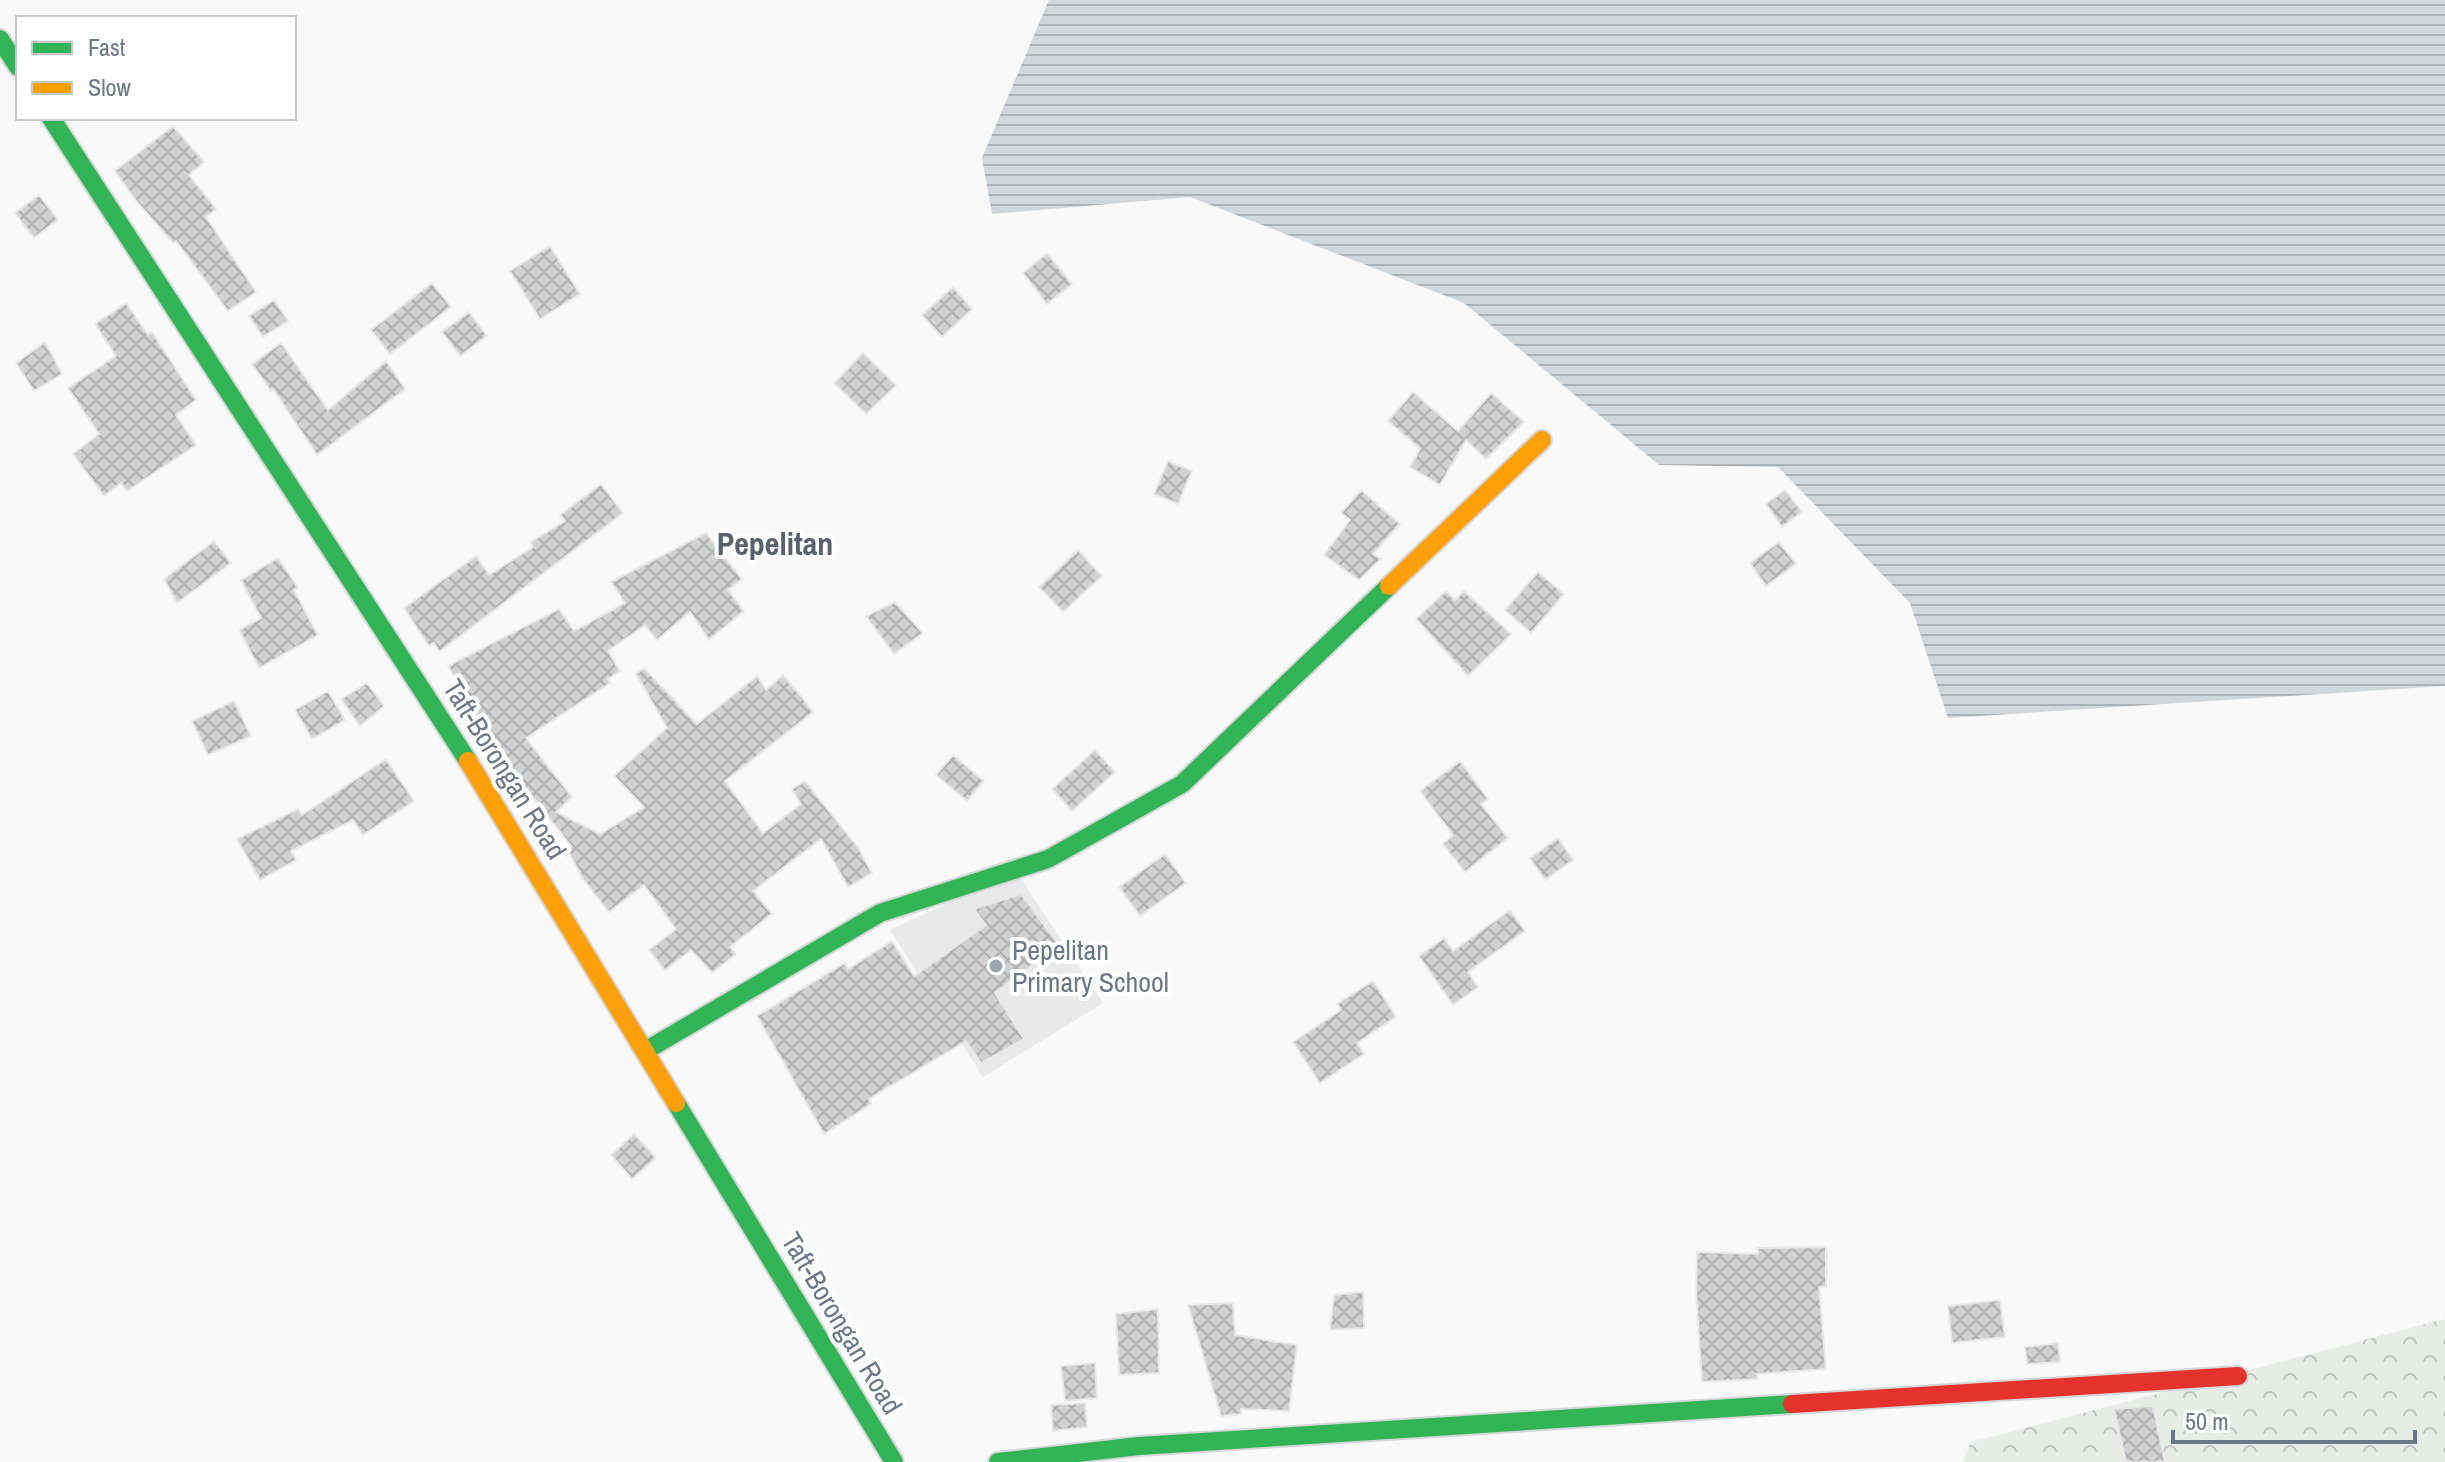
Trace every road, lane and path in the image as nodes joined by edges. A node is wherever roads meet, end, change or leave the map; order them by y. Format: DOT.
graph roads {
  1 [pos="0,39"];
  2 [pos="16,64"];
  3 [pos="52,120"];
  4 [pos="1542,440"];
  5 [pos="645,1051"];
  6 [pos="2238,1376"];
  7 [pos="894,1462"];
  8 [pos="998,1462"];
  1 -- 2 [label="street"];
  3 -- 5 [label="street, Taft-Borongan Road"];
  4 -- 5 [label="street"];
  5 -- 7 [label="street, Taft-Borongan Road"];
  6 -- 8 [label="street"];
}
